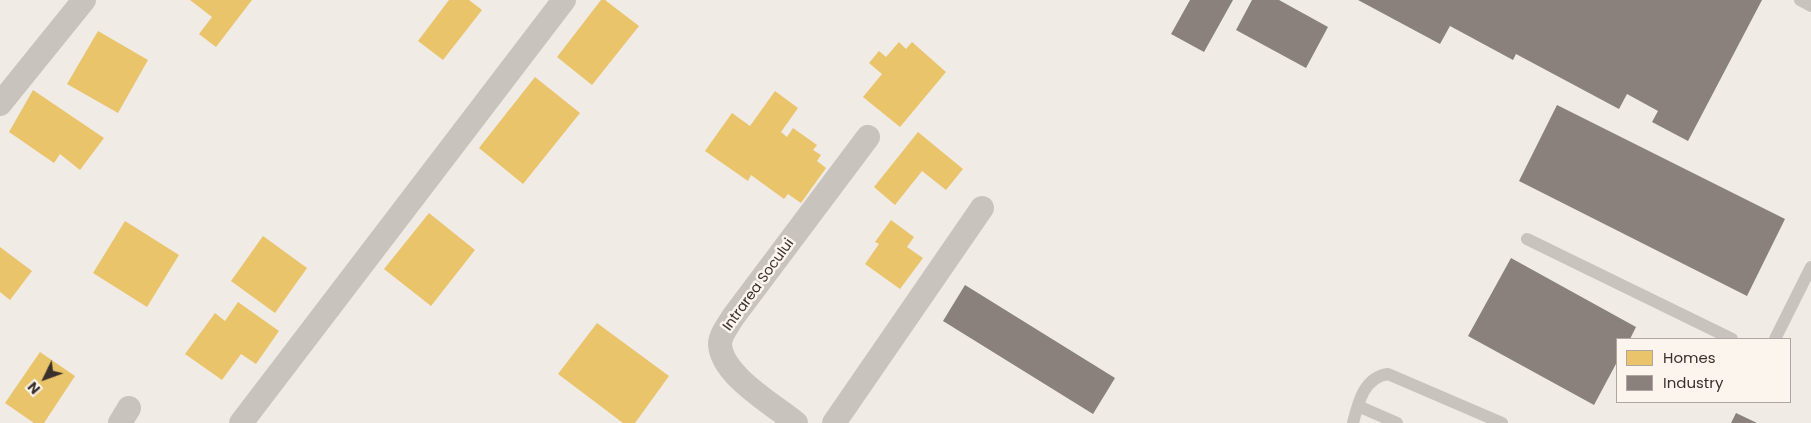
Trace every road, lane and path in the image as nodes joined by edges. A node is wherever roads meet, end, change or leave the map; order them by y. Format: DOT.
graph roads {
  1 [pos="84,0"];
  2 [pos="564,0"];
  3 [pos="1800,0"];
  4 [pos="1811,6"];
  5 [pos="0,104"];
  6 [pos="868,137"];
  7 [pos="982,208"];
  8 [pos="1527,239"];
  9 [pos="1811,267"];
  10 [pos="1730,338"];
  11 [pos="1776,338"];
  12 [pos="1358,406"];
  13 [pos="241,423"];
  14 [pos="796,423"];
  15 [pos="834,423"];
  16 [pos="1353,423"];
  17 [pos="1398,423"];
  18 [pos="1502,423"];
  1 -- 5 [label="street"];
  2 -- 13 [label="street"];
  3 -- 4 [label="lane"];
  6 -- 14 [label="street, Intrarea Socului"];
  7 -- 15 [label="street"];
  8 -- 10 [label="lane"];
  9 -- 11 [label="lane"];
  12 -- 16 [label="lane"];
  12 -- 17 [label="lane"];
  12 -- 18 [label="lane"];
}
